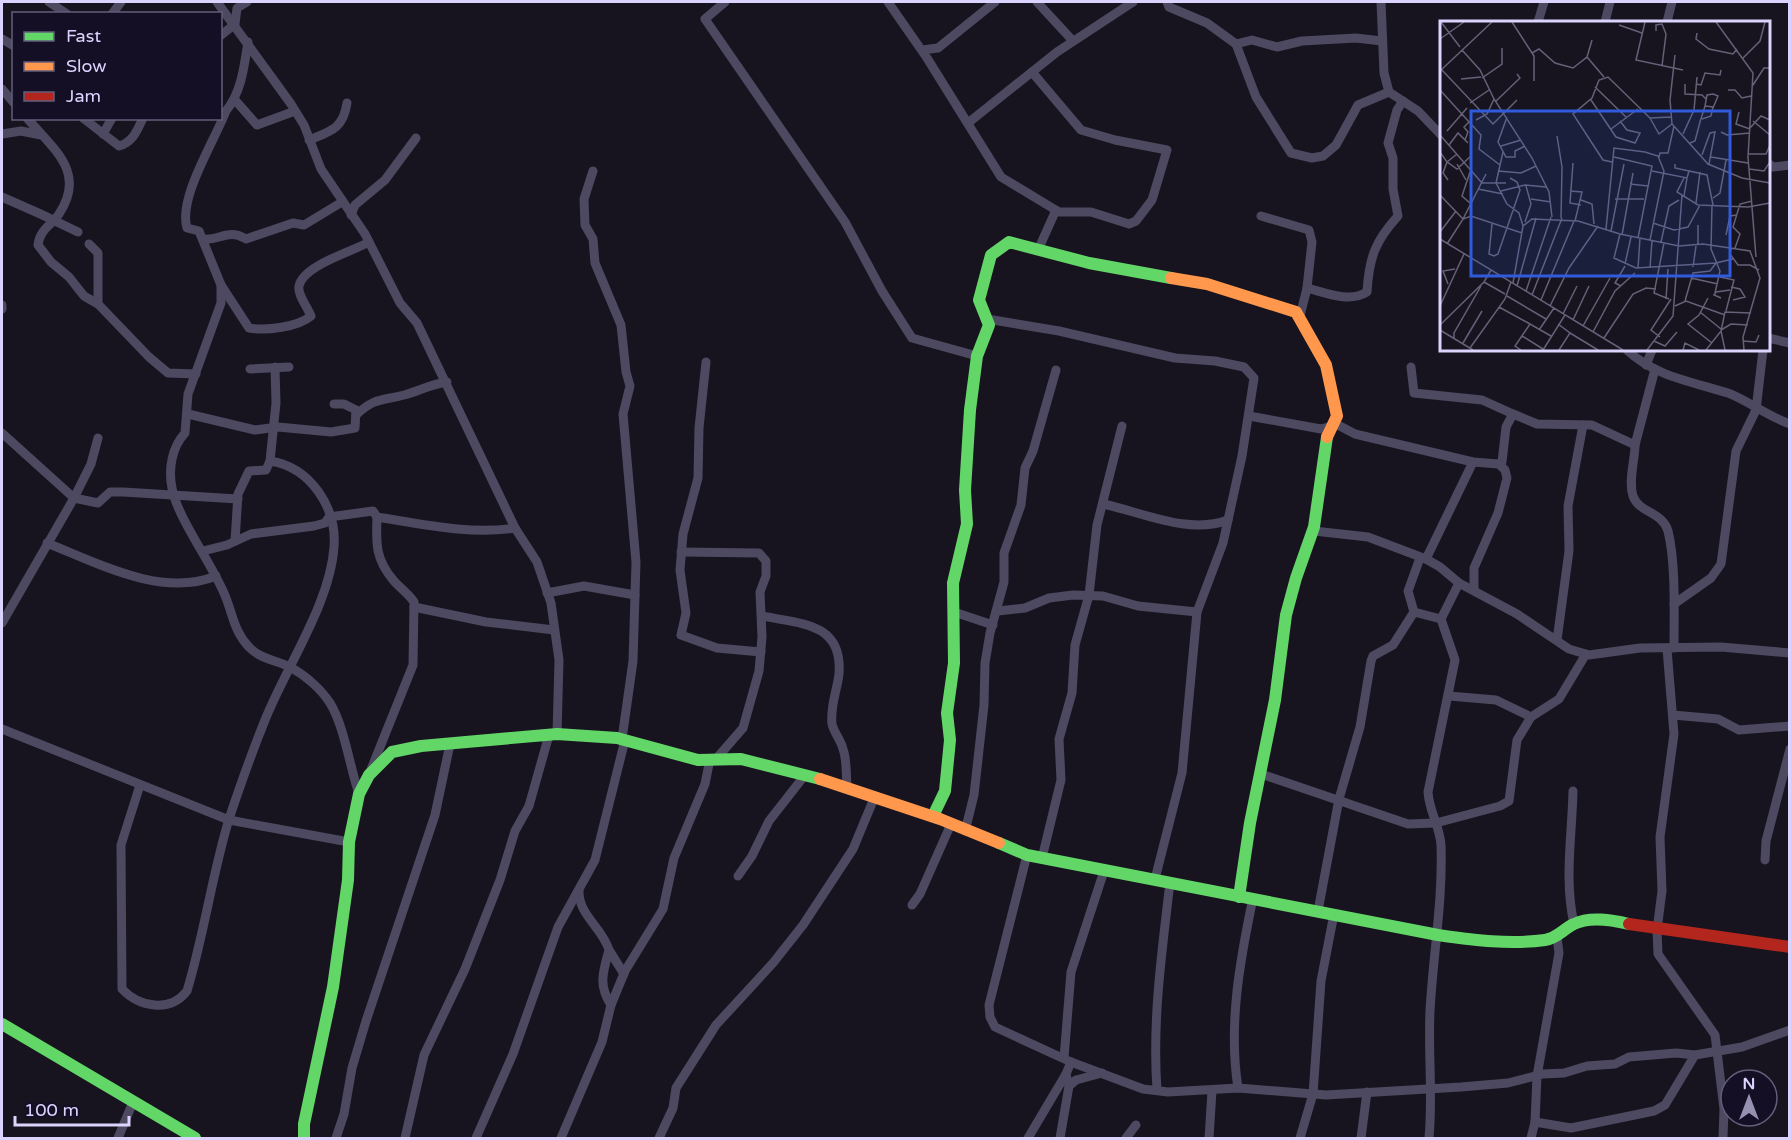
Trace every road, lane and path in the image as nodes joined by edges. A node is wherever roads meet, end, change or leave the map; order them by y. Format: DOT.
graph roads {
  1 [pos="49,2"];
  2 [pos="217,2"];
  3 [pos="247,2"];
  4 [pos="725,2"];
  5 [pos="888,2"];
  6 [pos="995,2"];
  7 [pos="1037,2"];
  8 [pos="1133,2"];
  9 [pos="1167,2"];
  10 [pos="1381,2"];
  11 [pos="1544,2"];
  12 [pos="1610,2"];
  13 [pos="1672,2"];
  14 [pos="64,12"];
  15 [pos="1538,21"];
  16 [pos="1605,21"];
  17 [pos="1667,21"];
  18 [pos="235,24"];
  19 [pos="222,34"];
  20 [pos="1073,41"];
  21 [pos="1382,41"];
  22 [pos="248,42"];
  23 [pos="1236,44"];
  24 [pos="922,50"];
  25 [pos="1032,72"];
  26 [pos="2,89"];
  27 [pos="1389,92"];
  28 [pos="235,100"];
  29 [pos="12,101"];
  30 [pos="1403,101"];
  31 [pos="347,104"];
  32 [pos="295,111"];
  33 [pos="29,120"];
  34 [pos="86,120"];
  35 [pos="111,120"];
  36 [pos="142,120"];
  37 [pos="222,120"];
  38 [pos="222,120"];
  39 [pos="968,123"];
  40 [pos="2,134"];
  41 [pos="103,134"];
  42 [pos="1440,134"];
  43 [pos="41,135"];
  44 [pos="416,138"];
  45 [pos="309,140"];
  46 [pos="1770,165"];
  47 [pos="1790,165"];
  48 [pos="593,171"];
  49 [pos="2,197"];
  50 [pos="342,202"];
  51 [pos="1056,210"];
  52 [pos="351,215"];
  53 [pos="1261,216"];
  54 [pos="53,220"];
  55 [pos="78,232"];
  56 [pos="202,239"];
  57 [pos="369,242"];
  58 [pos="89,244"];
  59 [pos="1038,250"];
  60 [pos="221,285"];
  61 [pos="1308,288"];
  62 [pos="98,304"];
  63 [pos="1300,316"];
  64 [pos="987,319"];
  65 [pos="1770,339"];
  66 [pos="1790,344"];
  67 [pos="1628,351"];
  68 [pos="1652,351"];
  69 [pos="1763,351"];
  70 [pos="977,356"];
  71 [pos="706,362"];
  72 [pos="275,367"];
  73 [pos="289,367"];
  74 [pos="1411,367"];
  75 [pos="1650,367"];
  76 [pos="250,369"];
  77 [pos="1056,370"];
  78 [pos="196,374"];
  79 [pos="447,382"];
  80 [pos="334,404"];
  81 [pos="1756,410"];
  82 [pos="188,414"];
  83 [pos="1513,414"];
  84 [pos="356,415"];
  85 [pos="1249,416"];
  86 [pos="1790,424"];
  87 [pos="1583,425"];
  88 [pos="1122,426"];
  89 [pos="1330,427"];
  90 [pos="273,428"];
  91 [pos="2,433"];
  92 [pos="98,438"];
  93 [pos="1635,445"];
  94 [pos="270,461"];
  95 [pos="1473,462"];
  96 [pos="1499,464"];
  97 [pos="173,494"];
  98 [pos="74,498"];
  99 [pos="238,500"];
  100 [pos="1103,504"];
  101 [pos="329,517"];
  102 [pos="377,517"];
  103 [pos="1228,520"];
  104 [pos="515,528"];
  105 [pos="1314,531"];
  106 [pos="235,541"];
  107 [pos="47,543"];
  108 [pos="203,551"];
  109 [pos="681,552"];
  110 [pos="1423,558"];
  111 [pos="216,576"];
  112 [pos="1459,583"];
  113 [pos="1474,590"];
  114 [pos="547,593"];
  115 [pos="635,595"];
  116 [pos="1089,595"];
  117 [pos="1674,604"];
  118 [pos="414,607"];
  119 [pos="998,611"];
  120 [pos="954,612"];
  121 [pos="1197,612"];
  122 [pos="1414,612"];
  123 [pos="762,616"];
  124 [pos="1441,619"];
  125 [pos="2,623"];
  126 [pos="993,625"];
  127 [pos="554,630"];
  128 [pos="1557,640"];
  129 [pos="1671,649"];
  130 [pos="761,652"];
  131 [pos="1790,653"];
  132 [pos="1586,654"];
  133 [pos="290,667"];
  134 [pos="1449,696"];
  135 [pos="1673,716"];
  136 [pos="1532,717"];
  137 [pos="1790,726"];
  138 [pos="2,729"];
  139 [pos="553,735"];
  140 [pos="623,740"];
  141 [pos="450,744"];
  142 [pos="386,749"];
  143 [pos="1790,749"];
  144 [pos="713,759"];
  145 [pos="1261,774"];
  146 [pos="806,775"];
  147 [pos="140,785"];
  148 [pos="847,786"];
  149 [pos="1573,791"];
  150 [pos="359,794"];
  151 [pos="875,796"];
  152 [pos="1339,799"];
  153 [pos="933,816"];
  154 [pos="229,819"];
  155 [pos="1436,823"];
  156 [pos="951,824"];
  157 [pos="965,831"];
  158 [pos="350,842"];
  159 [pos="1027,855"];
  160 [pos="1042,858"];
  161 [pos="1765,860"];
  162 [pos="1104,871"];
  163 [pos="738,876"];
  164 [pos="1155,879"];
  165 [pos="1170,882"];
  166 [pos="579,890"];
  167 [pos="1239,897"];
  168 [pos="1253,898"];
  169 [pos="912,904"];
  170 [pos="1318,911"];
  171 [pos="1334,914"];
  172 [pos="1574,924"];
  173 [pos="1657,930"];
  174 [pos="1438,935"];
  175 [pos="1557,937"];
  176 [pos="1790,947"];
  177 [pos="609,950"];
  178 [pos="624,974"];
  179 [pos="611,1005"];
  180 [pos="2,1024"];
  181 [pos="1790,1030"];
  182 [pos="1716,1053"];
  183 [pos="1695,1055"];
  184 [pos="1067,1060"];
  185 [pos="1101,1073"];
  186 [pos="1066,1074"];
  187 [pos="1537,1076"];
  188 [pos="1069,1086"];
  189 [pos="1238,1088"];
  190 [pos="1429,1088"];
  191 [pos="1157,1090"];
  192 [pos="1212,1091"];
  193 [pos="1367,1092"];
  194 [pos="1313,1094"];
  195 [pos="133,1102"];
  196 [pos="1535,1122"];
  197 [pos="1136,1125"];
  198 [pos="118,1138"];
  199 [pos="195,1138"];
  200 [pos="304,1138"];
  201 [pos="336,1138"];
  202 [pos="405,1138"];
  203 [pos="476,1138"];
  204 [pos="561,1138"];
  205 [pos="659,1138"];
  206 [pos="1028,1138"];
  207 [pos="1060,1138"];
  208 [pos="1126,1138"];
  209 [pos="1209,1138"];
  210 [pos="1300,1138"];
  211 [pos="1360,1138"];
  212 [pos="1428,1138"];
  213 [pos="1531,1138"];
  214 [pos="1723,1138"];
  1 -- 14 [label="street"];
  2 -- 18 [label="street"];
  3 -- 18 [label="street"];
  4 -- 70 [label="street"];
  5 -- 24 [label="street"];
  6 -- 24 [label="street"];
  7 -- 20 [label="street"];
  8 -- 20 [label="street"];
  9 -- 23 [label="street"];
  10 -- 21 [label="street"];
  11 -- 15 [label="street"];
  12 -- 16 [label="street"];
  13 -- 17 [label="street"];
  18 -- 19 [label="street"];
  18 -- 22 [label="street"];
  20 -- 25 [label="street"];
  21 -- 23 [label="street"];
  21 -- 27 [label="street"];
  22 -- 28 [label="street"];
  22 -- 32 [label="street"];
  23 -- 27 [label="street"];
  24 -- 39 [label="street"];
  25 -- 39 [label="street"];
  25 -- 51 [label="street"];
  26 -- 29 [label="street"];
  27 -- 30 [label="street"];
  28 -- 32 [label="street"];
  28 -- 38 [label="street"];
  30 -- 42 [label="street"];
  30 -- 61 [label="street"];
  31 -- 45 [label="street"];
  32 -- 45 [label="street"];
  33 -- 43 [label="street"];
  34 -- 41 [label="street"];
  35 -- 41 [label="street"];
  36 -- 41 [label="street"];
  37 -- 56 [label="street"];
  39 -- 51 [label="street"];
  40 -- 43 [label="street"];
  43 -- 54 [label="street"];
  44 -- 52 [label="street"];
  45 -- 50 [label="street"];
  46 -- 47 [label="street"];
  48 -- 115 [label="street"];
  49 -- 54 [label="street"];
  50 -- 52 [label="street"];
  50 -- 56 [label="street"];
  51 -- 59 [label="street"];
  52 -- 57 [label="street"];
  53 -- 61 [label="street"];
  54 -- 55 [label="street"];
  54 -- 62 [label="street"];
  56 -- 60 [label="street"];
  57 -- 60 [label="street"];
  57 -- 79 [label="street"];
  58 -- 62 [label="street"];
  59 -- 63 [label="street"];
  59 -- 64 [label="street"];
  60 -- 78 [label="street"];
  61 -- 63 [label="street"];
  62 -- 78 [label="street"];
  63 -- 89 [label="street"];
  64 -- 70 [label="street"];
  64 -- 85 [label="street"];
  65 -- 66 [label="street"];
  67 -- 75 [label="street"];
  68 -- 75 [label="street"];
  69 -- 81 [label="street"];
  70 -- 120 [label="street"];
  71 -- 109 [label="street"];
  72 -- 73 [label="street"];
  72 -- 76 [label="street"];
  72 -- 90 [label="street"];
  74 -- 83 [label="street"];
  75 -- 81 [label="street"];
  75 -- 93 [label="street"];
  77 -- 119 [label="street"];
  78 -- 82 [label="street"];
  79 -- 84 [label="street"];
  79 -- 104 [label="street"];
  80 -- 84 [label="street"];
  81 -- 86 [label="street"];
  81 -- 117 [label="street"];
  82 -- 90 [label="street"];
  82 -- 97 [label="street"];
  83 -- 87 [label="street"];
  83 -- 96 [label="street"];
  84 -- 90 [label="street"];
  85 -- 89 [label="street"];
  85 -- 103 [label="street"];
  87 -- 93 [label="street"];
  87 -- 128 [label="street"];
  88 -- 100 [label="street"];
  89 -- 95 [label="street"];
  89 -- 105 [label="street"];
  90 -- 94 [label="street"];
  91 -- 98 [label="street"];
  92 -- 98 [label="street"];
  93 -- 117 [label="street"];
  94 -- 99 [label="street"];
  94 -- 101 [label="street"];
  95 -- 96 [label="street"];
  95 -- 110 [label="street"];
  96 -- 113 [label="street"];
  97 -- 98 [label="street"];
  97 -- 99 [label="street"];
  97 -- 108 [label="street"];
  98 -- 107 [label="street"];
  99 -- 106 [label="street"];
  100 -- 103 [label="street"];
  100 -- 116 [label="street"];
  101 -- 102 [label="street"];
  101 -- 106 [label="street"];
  101 -- 133 [label="street"];
  102 -- 104 [label="street"];
  102 -- 118 [label="street"];
  103 -- 121 [label="street"];
  104 -- 114 [label="street"];
  105 -- 110 [label="street"];
  105 -- 145 [label="street"];
  106 -- 108 [label="street"];
  107 -- 111 [label="street"];
  107 -- 125 [label="street"];
  108 -- 111 [label="street"];
  109 -- 123 [label="street"];
  109 -- 130 [label="street"];
  110 -- 112 [label="street"];
  110 -- 122 [label="street"];
  111 -- 133 [label="street"];
  112 -- 113 [label="street"];
  112 -- 124 [label="street"];
  113 -- 128 [label="street"];
  114 -- 115 [label="street"];
  114 -- 127 [label="street"];
  115 -- 140 [label="street"];
  116 -- 119 [label="street"];
  116 -- 121 [label="street"];
  116 -- 160 [label="street"];
  117 -- 129 [label="street"];
  118 -- 127 [label="street"];
  118 -- 142 [label="street"];
  119 -- 126 [label="street"];
  120 -- 126 [label="street"];
  120 -- 153 [label="street"];
  121 -- 164 [label="street"];
  122 -- 124 [label="street"];
  122 -- 152 [label="street"];
  123 -- 130 [label="street"];
  123 -- 148 [label="street"];
  124 -- 134 [label="street"];
  126 -- 157 [label="street"];
  127 -- 139 [label="street"];
  128 -- 132 [label="street"];
  129 -- 131 [label="street"];
  129 -- 132 [label="street"];
  129 -- 135 [label="street"];
  130 -- 144 [label="street"];
  132 -- 136 [label="street"];
  133 -- 150 [label="street"];
  133 -- 154 [label="street"];
  134 -- 136 [label="street"];
  134 -- 155 [label="street"];
  135 -- 137 [label="street"];
  135 -- 173 [label="street"];
  136 -- 155 [label="street"];
  138 -- 147 [label="street"];
  139 -- 140 [label="street"];
  139 -- 141 [label="street"];
  139 -- 202 [label="street"];
  140 -- 144 [label="street"];
  140 -- 166 [label="street"];
  141 -- 142 [label="street"];
  141 -- 201 [label="street"];
  142 -- 150 [label="street"];
  143 -- 161 [label="street"];
  144 -- 146 [label="street"];
  144 -- 178 [label="street"];
  145 -- 152 [label="street"];
  145 -- 167 [label="street"];
  146 -- 148 [label="street"];
  146 -- 163 [label="street"];
  147 -- 154 [label="street"];
  147 -- 154 [label="street"];
  148 -- 151 [label="street"];
  149 -- 172 [label="street"];
  150 -- 158 [label="street"];
  151 -- 153 [label="street"];
  151 -- 205 [label="street"];
  152 -- 155 [label="street"];
  152 -- 170 [label="street"];
  153 -- 156 [label="street"];
  154 -- 158 [label="street"];
  155 -- 174 [label="street"];
  156 -- 157 [label="street"];
  156 -- 169 [label="street"];
  157 -- 159 [label="street"];
  158 -- 200 [label="street"];
  159 -- 160 [label="street"];
  159 -- 184 [label="street"];
  160 -- 162 [label="street"];
  162 -- 164 [label="street"];
  162 -- 184 [label="street"];
  164 -- 165 [label="street"];
  165 -- 167 [label="street"];
  165 -- 191 [label="street"];
  166 -- 177 [label="street"];
  166 -- 203 [label="street"];
  167 -- 168 [label="street"];
  168 -- 170 [label="street"];
  168 -- 189 [label="street"];
  170 -- 171 [label="street"];
  171 -- 174 [label="street"];
  171 -- 194 [label="street"];
  172 -- 173 [label="street"];
  172 -- 175 [label="street"];
  173 -- 176 [label="street"];
  173 -- 182 [label="street"];
  174 -- 175 [label="street"];
  174 -- 190 [label="street"];
  175 -- 187 [label="street"];
  177 -- 178 [label="street"];
  177 -- 179 [label="street"];
  178 -- 179 [label="street"];
  179 -- 204 [label="street"];
  180 -- 195 [label="street"];
  181 -- 182 [label="street"];
  182 -- 183 [label="street"];
  182 -- 214 [label="street"];
  183 -- 187 [label="street"];
  183 -- 196 [label="street"];
  184 -- 185 [label="street"];
  184 -- 186 [label="street"];
  185 -- 188 [label="street"];
  185 -- 191 [label="street"];
  186 -- 188 [label="street"];
  186 -- 206 [label="street"];
  187 -- 190 [label="street"];
  187 -- 196 [label="street"];
  188 -- 207 [label="street"];
  189 -- 192 [label="street"];
  189 -- 194 [label="street"];
  190 -- 193 [label="street"];
  190 -- 212 [label="street"];
  191 -- 192 [label="street"];
  192 -- 209 [label="street"];
  193 -- 194 [label="street"];
  193 -- 211 [label="street"];
  194 -- 210 [label="street"];
  195 -- 198 [label="street"];
  195 -- 199 [label="street"];
  196 -- 213 [label="street"];
  197 -- 208 [label="street"];
}
